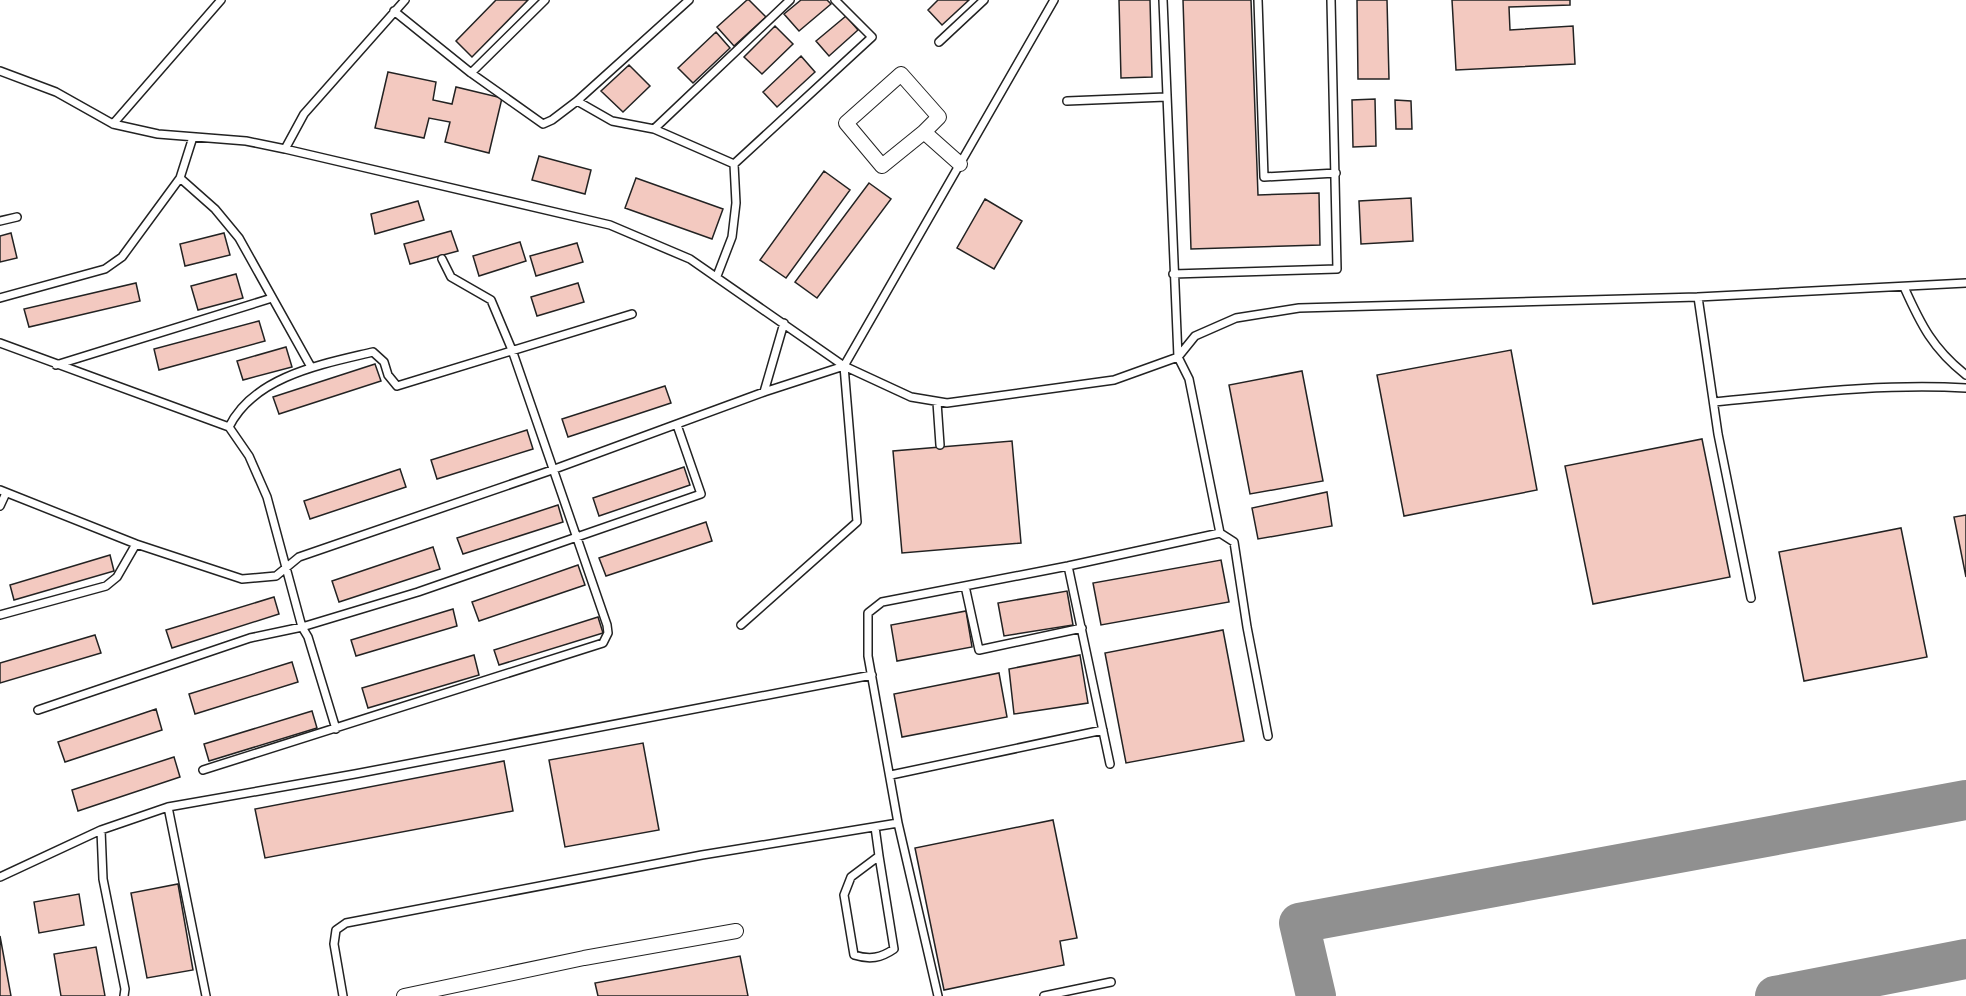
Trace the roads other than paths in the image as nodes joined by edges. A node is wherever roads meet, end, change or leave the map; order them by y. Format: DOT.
graph roads {
  1 [pos="221,0"];
  2 [pos="405,0"];
  3 [pos="545,0"];
  4 [pos="689,0"];
  5 [pos="790,0"];
  6 [pos="835,0"];
  7 [pos="984,0"];
  8 [pos="1054,0"];
  9 [pos="1163,0"];
  10 [pos="1258,0"];
  11 [pos="1330,0"];
  12 [pos="394,12"];
  13 [pos="939,42"];
  14 [pos="0,71"];
  15 [pos="471,73"];
  16 [pos="1166,97"];
  17 [pos="577,101"];
  18 [pos="1067,101"];
  19 [pos="113,124"];
  20 [pos="654,129"];
  21 [pos="924,132"];
  22 [pos="193,137"];
  23 [pos="285,149"];
  24 [pos="734,164"];
  25 [pos="960,164"];
  26 [pos="1336,173"];
  27 [pos="180,178"];
  28 [pos="17,217"];
  29 [pos="0,221"];
  30 [pos="442,259"];
  31 [pos="1173,273"];
  32 [pos="717,276"];
  33 [pos="1966,283"];
  34 [pos="1904,287"];
  35 [pos="1698,297"];
  36 [pos="0,298"];
  37 [pos="272,298"];
  38 [pos="632,314"];
  39 [pos="784,323"];
  40 [pos="0,343"];
  41 [pos="512,350"];
  42 [pos="1178,357"];
  43 [pos="56,365"];
  44 [pos="844,366"];
  45 [pos="311,367"];
  46 [pos="1966,375"];
  47 [pos="1966,388"];
  48 [pos="764,392"];
  49 [pos="938,402"];
  50 [pos="1714,402"];
  51 [pos="677,425"];
  52 [pos="229,427"];
  53 [pos="940,446"];
  54 [pos="552,470"];
  55 [pos="3,492"];
  56 [pos="0,506"];
  57 [pos="1220,533"];
  58 [pos="576,538"];
  59 [pos="136,544"];
  60 [pos="1068,566"];
  61 [pos="286,568"];
  62 [pos="965,586"];
  63 [pos="1751,598"];
  64 [pos="0,615"];
  65 [pos="741,625"];
  66 [pos="302,627"];
  67 [pos="1082,628"];
  68 [pos="872,675"];
  69 [pos="38,710"];
  70 [pos="336,729"];
  71 [pos="1103,730"];
  72 [pos="1268,736"];
  73 [pos="1110,764"];
  74 [pos="203,770"];
  75 [pos="891,776"];
  76 [pos="168,807"];
  77 [pos="898,823"];
  78 [pos="875,827"];
  79 [pos="101,830"];
  80 [pos="879,856"];
  81 [pos="0,877"];
  82 [pos="736,931"];
  83 [pos="1111,982"];
  84 [pos="124,996"];
  85 [pos="206,996"];
  86 [pos="342,996"];
  87 [pos="404,996"];
  88 [pos="938,996"];
  89 [pos="1044,996"];
  1 -- 19 [label="lane"];
  2 -- 12 [label="lane"];
  3 -- 15 [label="lane"];
  4 -- 17 [label="lane"];
  5 -- 20 [label="lane"];
  6 -- 24 [label="lane"];
  7 -- 13 [label="lane"];
  8 -- 25 [label="lane"];
  9 -- 16 [label="lane"];
  10 -- 26 [label="lane"];
  11 -- 26 [label="lane"];
  12 -- 15 [label="lane"];
  12 -- 23 [label="lane"];
  14 -- 19 [label="lane"];
  15 -- 17 [label="lane"];
  16 -- 18 [label="lane"];
  16 -- 31 [label="lane"];
  17 -- 20 [label="lane"];
  19 -- 22 [label="lane"];
  20 -- 24 [label="lane"];
  21 -- 21 [label="street"];
  21 -- 25 [label="street"];
  22 -- 23 [label="lane"];
  22 -- 27 [label="lane"];
  23 -- 32 [label="lane"];
  24 -- 32 [label="lane"];
  25 -- 44 [label="lane"];
  26 -- 31 [label="lane"];
  27 -- 36 [label="lane"];
  27 -- 37 [label="lane"];
  28 -- 29 [label="lane"];
  30 -- 41 [label="lane"];
  31 -- 42 [label="lane"];
  32 -- 39 [label="lane"];
  33 -- 34 [label="lane"];
  34 -- 35 [label="lane"];
  34 -- 46 [label="lane"];
  35 -- 42 [label="lane"];
  35 -- 50 [label="lane"];
  37 -- 43 [label="lane"];
  37 -- 45 [label="lane"];
  38 -- 41 [label="lane"];
  39 -- 44 [label="lane"];
  39 -- 48 [label="lane"];
  40 -- 43 [label="lane"];
  41 -- 45 [label="lane"];
  41 -- 54 [label="lane"];
  42 -- 49 [label="lane"];
  42 -- 57 [label="lane"];
  43 -- 52 [label="lane"];
  44 -- 48 [label="lane"];
  44 -- 49 [label="lane"];
  44 -- 65 [label="lane"];
  45 -- 52 [label="lane"];
  47 -- 50 [label="lane"];
  48 -- 51 [label="lane"];
  49 -- 53 [label="lane"];
  50 -- 63 [label="lane"];
  51 -- 54 [label="lane"];
  51 -- 58 [label="lane"];
  52 -- 61 [label="lane"];
  54 -- 58 [label="lane"];
  54 -- 61 [label="lane"];
  55 -- 56 [label="lane"];
  55 -- 59 [label="lane"];
  57 -- 60 [label="lane"];
  57 -- 72 [label="lane"];
  58 -- 66 [label="lane"];
  58 -- 70 [label="lane"];
  59 -- 61 [label="lane"];
  59 -- 64 [label="lane"];
  60 -- 62 [label="lane"];
  60 -- 67 [label="lane"];
  61 -- 66 [label="lane"];
  62 -- 67 [label="lane"];
  62 -- 68 [label="lane"];
  66 -- 69 [label="lane"];
  66 -- 70 [label="lane"];
  67 -- 71 [label="lane"];
  68 -- 75 [label="lane"];
  68 -- 76 [label="lane"];
  70 -- 74 [label="lane"];
  71 -- 73 [label="lane"];
  71 -- 75 [label="lane"];
  75 -- 77 [label="lane"];
  76 -- 79 [label="lane"];
  76 -- 85 [label="lane"];
  77 -- 78 [label="lane"];
  77 -- 88 [label="lane"];
  78 -- 80 [label="lane"];
  78 -- 86 [label="lane"];
  79 -- 81 [label="lane"];
  79 -- 84 [label="lane"];
  80 -- 80 [label="lane"];
  82 -- 87 [label="street"];
  83 -- 89 [label="lane"];
}
